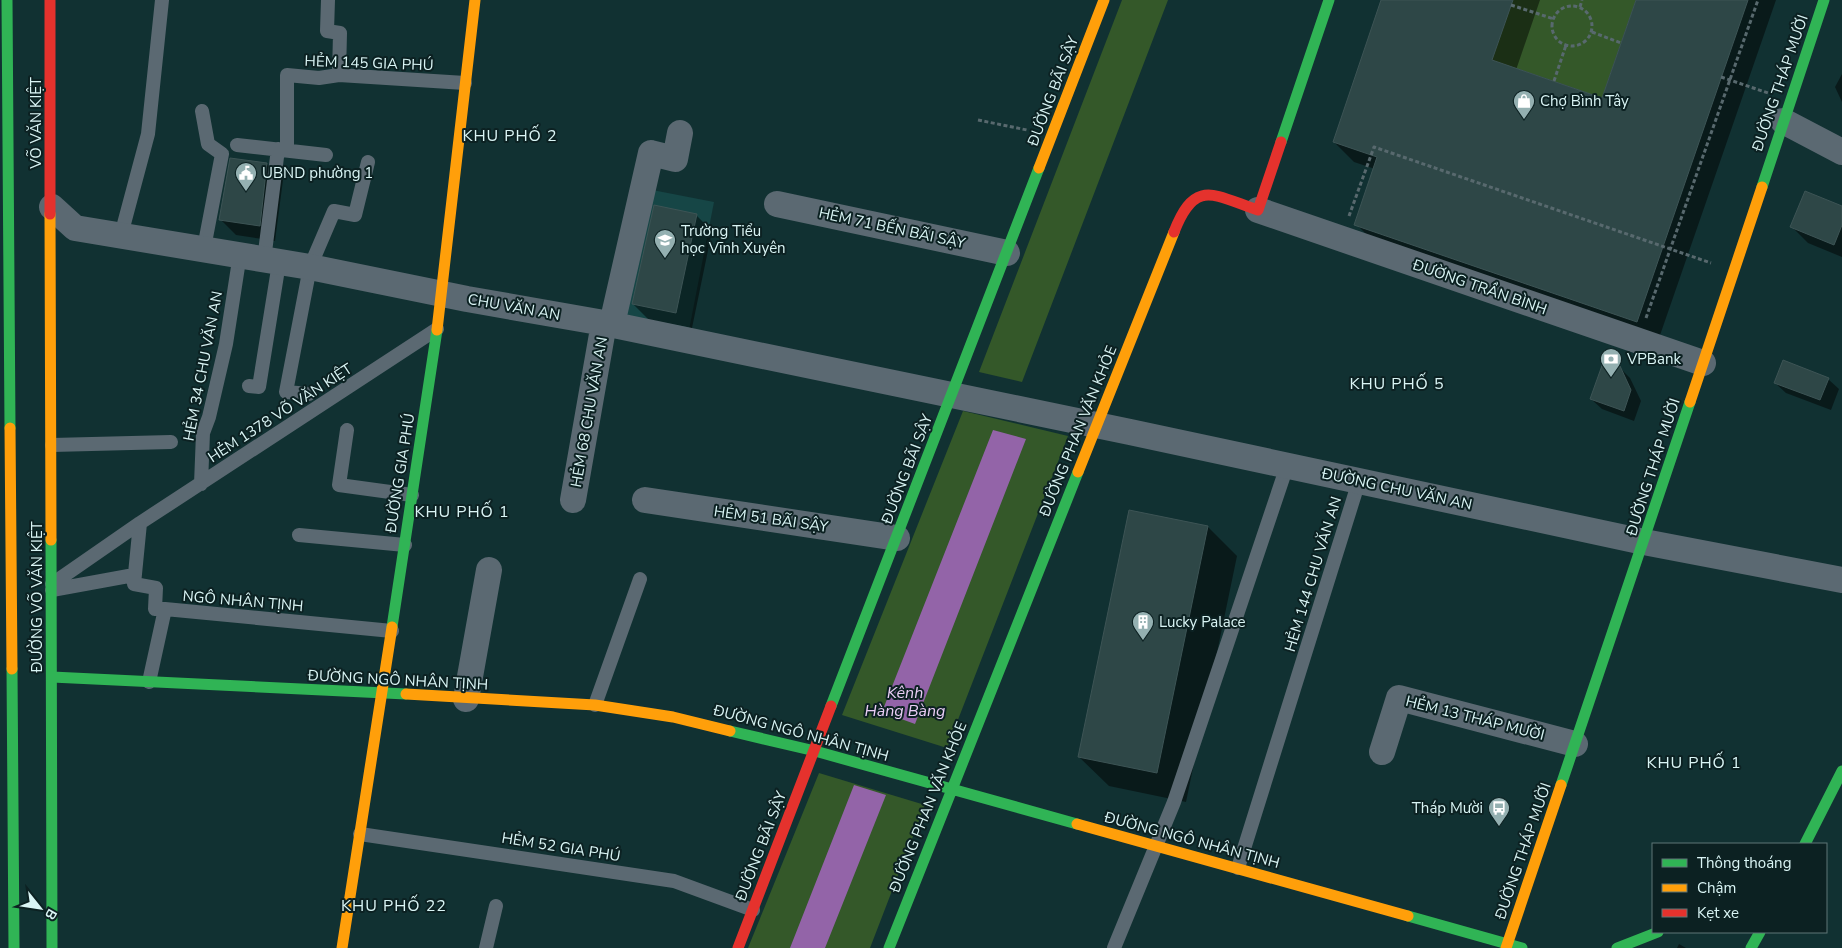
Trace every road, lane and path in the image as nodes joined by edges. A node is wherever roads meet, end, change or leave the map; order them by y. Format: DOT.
graph roads {
  1 [pos="7,0"];
  2 [pos="50,0"];
  3 [pos="162,0"];
  4 [pos="328,0"];
  5 [pos="470,0"];
  6 [pos="1329,0"];
  7 [pos="1582,0"];
  8 [pos="1758,0"];
  9 [pos="1824,0"];
  10 [pos="1099,1"];
  11 [pos="1511,5"];
  12 [pos="1580,7"];
  13 [pos="1554,19"];
  14 [pos="1592,32"];
  15 [pos="1621,43"];
  16 [pos="1566,45"];
  17 [pos="340,75"];
  18 [pos="1722,77"];
  19 [pos="1730,80"];
  20 [pos="1554,81"];
  21 [pos="466,83"];
  22 [pos="1786,110"];
  23 [pos="202,111"];
  24 [pos="978,120"];
  25 [pos="680,133"];
  26 [pos="1052,135"];
  27 [pos="238,145"];
  28 [pos="283,150"];
  29 [pos="1842,152"];
  30 [pos="326,155"];
  31 [pos="368,162"];
  32 [pos="776,204"];
  33 [pos="52,207"];
  34 [pos="1258,210"];
  35 [pos="75,228"];
  36 [pos="121,235"];
  37 [pos="1341,239"];
  38 [pos="52,246"];
  39 [pos="204,248"];
  40 [pos="1671,249"];
  41 [pos="1007,253"];
  42 [pos="261,259"];
  43 [pos="310,267"];
  44 [pos="1733,270"];
  45 [pos="443,294"];
  46 [pos="608,323"];
  47 [pos="438,329"];
  48 [pos="1638,342"];
  49 [pos="1703,363"];
  50 [pos="249,386"];
  51 [pos="309,394"];
  52 [pos="952,394"];
  53 [pos="9,420"];
  54 [pos="1097,425"];
  55 [pos="347,430"];
  56 [pos="48,433"];
  57 [pos="171,442"];
  58 [pos="1287,466"];
  59 [pos="1359,481"];
  60 [pos="201,484"];
  61 [pos="412,495"];
  62 [pos="573,500"];
  63 [pos="645,500"];
  64 [pos="140,523"];
  65 [pos="299,535"];
  66 [pos="897,538"];
  67 [pos="1644,542"];
  68 [pos="405,545"];
  69 [pos="489,570"];
  70 [pos="134,575"];
  71 [pos="640,579"];
  72 [pos="1842,580"];
  73 [pos="52,587"];
  74 [pos="165,610"];
  75 [pos="392,631"];
  76 [pos="52,677"];
  77 [pos="149,682"];
  78 [pos="382,694"];
  79 [pos="466,698"];
  80 [pos="595,705"];
  81 [pos="1575,744"];
  82 [pos="815,750"];
  83 [pos="1382,752"];
  84 [pos="1842,771"];
  85 [pos="952,789"];
  86 [pos="360,834"];
  87 [pos="1806,843"];
  88 [pos="1156,846"];
  89 [pos="1238,868"];
  90 [pos="496,906"];
  91 [pos="753,910"];
  92 [pos="1655,933"];
  93 [pos="1759,933"];
  94 [pos="1507,946"];
  95 [pos="14,948"];
  96 [pos="52,948"];
  97 [pos="342,948"];
  98 [pos="486,948"];
  99 [pos="738,948"];
  100 [pos="889,948"];
  101 [pos="1114,948"];
  102 [pos="1522,948"];
  103 [pos="1617,948"];
  104 [pos="1751,948"];
  1 -- 53 [label="main road, VÕ VĂN KIỆT"];
  2 -- 33 [label="main road, VÕ VĂN KIỆT"];
  3 -- 36 [label="lane"];
  4 -- 17 [label="lane"];
  5 -- 21 [label="main road, ĐƯỜNG GIA PHÚ"];
  6 -- 34 [label="main road"];
  7 -- 12 [label="path"];
  8 -- 19 [label="path"];
  9 -- 22 [label="main road, ĐƯỜNG THÁP MƯỜI"];
  10 -- 26 [label="main road, ĐƯỜNG BÃI SẬY"];
  11 -- 13 [label="path"];
  12 -- 13 [label="path"];
  12 -- 14 [label="path"];
  13 -- 16 [label="path"];
  14 -- 15 [label="path"];
  14 -- 16 [label="path"];
  16 -- 20 [label="path"];
  17 -- 21 [label="lane, HẺM 145 GIA PHÚ"];
  17 -- 28 [label="lane, HẺM 145 GIA PHÚ"];
  18 -- 19 [label="path"];
  19 -- 22 [label="path"];
  19 -- 40 [label="path"];
  21 -- 45 [label="main road, ĐƯỜNG GIA PHÚ"];
  22 -- 29 [label="street"];
  22 -- 44 [label="main road, ĐƯỜNG THÁP MƯỜI"];
  23 -- 39 [label="lane"];
  24 -- 26 [label="path"];
  25 -- 46 [label="street, HẺM 68 CHU VĂN AN"];
  26 -- 41 [label="main road, ĐƯỜNG BÃI SẬY"];
  27 -- 28 [label="lane"];
  28 -- 30 [label="lane"];
  28 -- 42 [label="lane"];
  31 -- 43 [label="lane"];
  32 -- 41 [label="street, HẺM 71 BẾN BÃI SẬY"];
  33 -- 35 [label="street"];
  33 -- 38 [label="main road, VÕ VĂN KIỆT"];
  34 -- 37 [label="street, ĐƯỜNG TRẦN BÌNH"];
  34 -- 54 [label="main road, ĐƯỜNG PHAN VĂN KHỎE"];
  35 -- 36 [label="street, CHU VĂN AN"];
  35 -- 38 [label="street"];
  36 -- 39 [label="street, CHU VĂN AN"];
  37 -- 40 [label="path"];
  37 -- 48 [label="street, ĐƯỜNG TRẦN BÌNH"];
  38 -- 56 [label="main road, ĐƯỜNG VÕ VĂN KIỆT"];
  39 -- 42 [label="street, CHU VĂN AN"];
  40 -- 44 [label="path"];
  40 -- 48 [label="path"];
  41 -- 52 [label="main road, ĐƯỜNG BÃI SẬY"];
  42 -- 43 [label="street, CHU VĂN AN"];
  42 -- 50 [label="lane"];
  42 -- 60 [label="lane, HẺM 34 CHU VĂN AN"];
  43 -- 45 [label="street, CHU VĂN AN"];
  43 -- 51 [label="lane"];
  44 -- 49 [label="main road, ĐƯỜNG THÁP MƯỜI"];
  45 -- 46 [label="street, CHU VĂN AN"];
  45 -- 47 [label="main road, ĐƯỜNG GIA PHÚ"];
  46 -- 52 [label="street, CHU VĂN AN"];
  46 -- 62 [label="street, HẺM 68 CHU VĂN AN"];
  47 -- 60 [label="lane, HẺM 1378 VÕ VĂN KIỆT"];
  47 -- 61 [label="main road, ĐƯỜNG GIA PHÚ"];
  48 -- 49 [label="street, ĐƯỜNG TRẦN BÌNH"];
  49 -- 67 [label="main road, ĐƯỜNG THÁP MƯỜI"];
  52 -- 54 [label="street, ĐƯỜNG CHU VĂN AN"];
  52 -- 66 [label="main road, ĐƯỜNG BÃI SẬY"];
  53 -- 95 [label="main road, ĐƯỜNG VÕ VĂN KIỆT"];
  54 -- 58 [label="street, ĐƯỜNG CHU VĂN AN"];
  54 -- 85 [label="main road, ĐƯỜNG PHAN VĂN KHỎE"];
  55 -- 61 [label="lane"];
  56 -- 57 [label="lane"];
  56 -- 73 [label="main road, ĐƯỜNG VÕ VĂN KIỆT"];
  58 -- 59 [label="street, ĐƯỜNG CHU VĂN AN"];
  58 -- 88 [label="lane"];
  59 -- 67 [label="street, ĐƯỜNG CHU VĂN AN"];
  59 -- 89 [label="lane, HẺM 144 CHU VĂN AN"];
  60 -- 64 [label="lane, HẺM 1378 VÕ VĂN KIỆT"];
  61 -- 68 [label="main road, ĐƯỜNG GIA PHÚ"];
  63 -- 66 [label="street, HẺM 51 BÃI SẬY"];
  64 -- 70 [label="lane"];
  64 -- 73 [label="lane, HẺM 1378 VÕ VĂN KIỆT"];
  65 -- 68 [label="lane"];
  66 -- 82 [label="main road, ĐƯỜNG BÃI SẬY"];
  67 -- 72 [label="street, ĐƯỜNG CHU VĂN AN"];
  67 -- 81 [label="main road, ĐƯỜNG THÁP MƯỜI"];
  68 -- 75 [label="main road, ĐƯỜNG GIA PHÚ"];
  69 -- 79 [label="street"];
  70 -- 73 [label="lane"];
  70 -- 74 [label="lane"];
  71 -- 80 [label="lane"];
  73 -- 76 [label="main road, ĐƯỜNG VÕ VĂN KIỆT"];
  74 -- 75 [label="lane, NGÔ NHÂN TỊNH"];
  74 -- 77 [label="lane, NGÔ NHÂN TỊNH"];
  75 -- 78 [label="main road, ĐƯỜNG GIA PHÚ"];
  76 -- 77 [label="main road, ĐƯỜNG NGÔ NHÂN TỊNH"];
  76 -- 96 [label="main road, ĐƯỜNG VÕ VĂN KIỆT"];
  77 -- 78 [label="main road, ĐƯỜNG NGÔ NHÂN TỊNH"];
  78 -- 79 [label="main road, ĐƯỜNG NGÔ NHÂN TỊNH"];
  78 -- 86 [label="main road, ĐƯỜNG GIA PHÚ"];
  79 -- 80 [label="main road, ĐƯỜNG NGÔ NHÂN TỊNH"];
  80 -- 82 [label="main road, ĐƯỜNG NGÔ NHÂN TỊNH"];
  81 -- 83 [label="street, HẺM 13 THÁP MƯỜI"];
  81 -- 94 [label="main road, ĐƯỜNG THÁP MƯỜI"];
  82 -- 85 [label="main road, ĐƯỜNG NGÔ NHÂN TỊNH"];
  82 -- 91 [label="main road, ĐƯỜNG BÃI SẬY"];
  84 -- 87 [label="main road"];
  85 -- 88 [label="main road, ĐƯỜNG NGÔ NHÂN TỊNH"];
  85 -- 100 [label="main road, ĐƯỜNG PHAN VĂN KHỎE"];
  86 -- 91 [label="lane, HẺM 52 GIA PHÚ"];
  86 -- 97 [label="main road, ĐƯỜNG GIA PHÚ"];
  88 -- 89 [label="main road, ĐƯỜNG NGÔ NHÂN TỊNH"];
  88 -- 101 [label="lane"];
  89 -- 94 [label="main road, ĐƯỜNG NGÔ NHÂN TỊNH"];
  90 -- 98 [label="lane"];
  91 -- 99 [label="main road, ĐƯỜNG BÃI SẬY"];
  92 -- 103 [label="main road"];
  93 -- 104 [label="main road"];
  94 -- 102 [label="main road, ĐƯỜNG NGÔ NHÂN TỊNH"];
}
